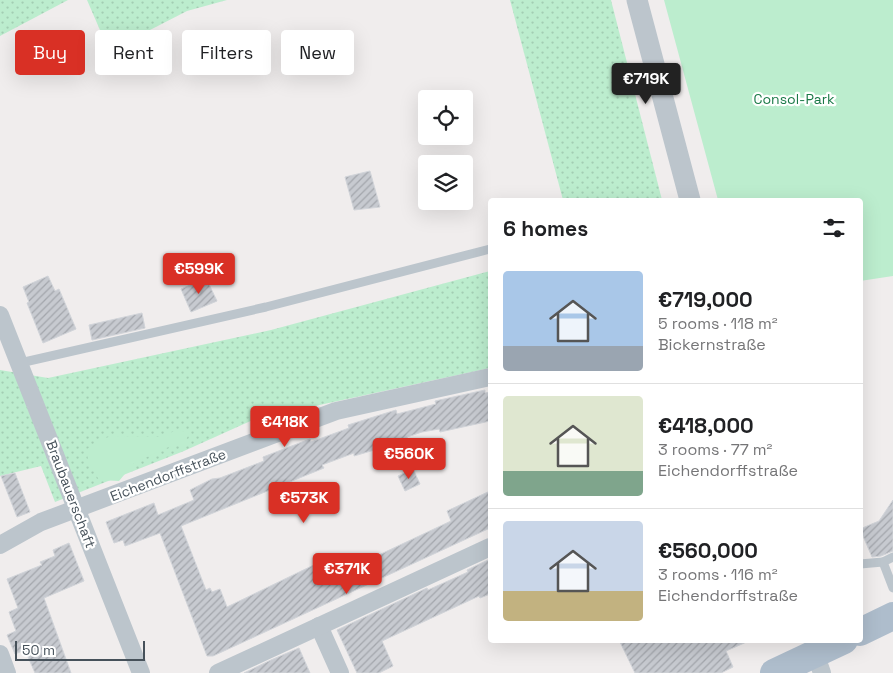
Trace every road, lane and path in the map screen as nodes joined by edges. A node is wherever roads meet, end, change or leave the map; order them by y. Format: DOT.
graph roads {
  1 [pos="637,0"];
  2 [pos="689,198"];
  3 [pos="488,250"];
  4 [pos="0,315"];
  5 [pos="20,362"];
  6 [pos="488,377"];
  7 [pos="77,510"];
  8 [pos="0,545"];
  9 [pos="488,548"];
  10 [pos="893,557"];
  11 [pos="883,562"];
  12 [pos="863,564"];
  13 [pos="893,588"];
  14 [pos="893,616"];
  15 [pos="319,626"];
  16 [pos="863,631"];
  17 [pos="838,643"];
  18 [pos="0,654"];
  19 [pos="816,655"];
  20 [pos="8,673"];
  21 [pos="141,673"];
  22 [pos="218,673"];
  23 [pos="340,673"];
  24 [pos="774,673"];
  1 -- 2 [label="street"];
  3 -- 5 [label="lane"];
  4 -- 5 [label="street, Braubauerschaft"];
  5 -- 7 [label="street, Braubauerschaft"];
  6 -- 7 [label="street, Eichendorffstraße"];
  7 -- 8 [label="street, Eichendorffstraße"];
  7 -- 21 [label="street, Braubauerschaft"];
  9 -- 15 [label="street"];
  10 -- 11 [label="lane"];
  11 -- 12 [label="lane"];
  11 -- 13 [label="lane"];
  14 -- 16 [label="main road"];
  15 -- 22 [label="street"];
  15 -- 23 [label="street"];
  17 -- 19 [label="main road"];
  18 -- 20 [label="street"];
  19 -- 24 [label="main road"];
}
